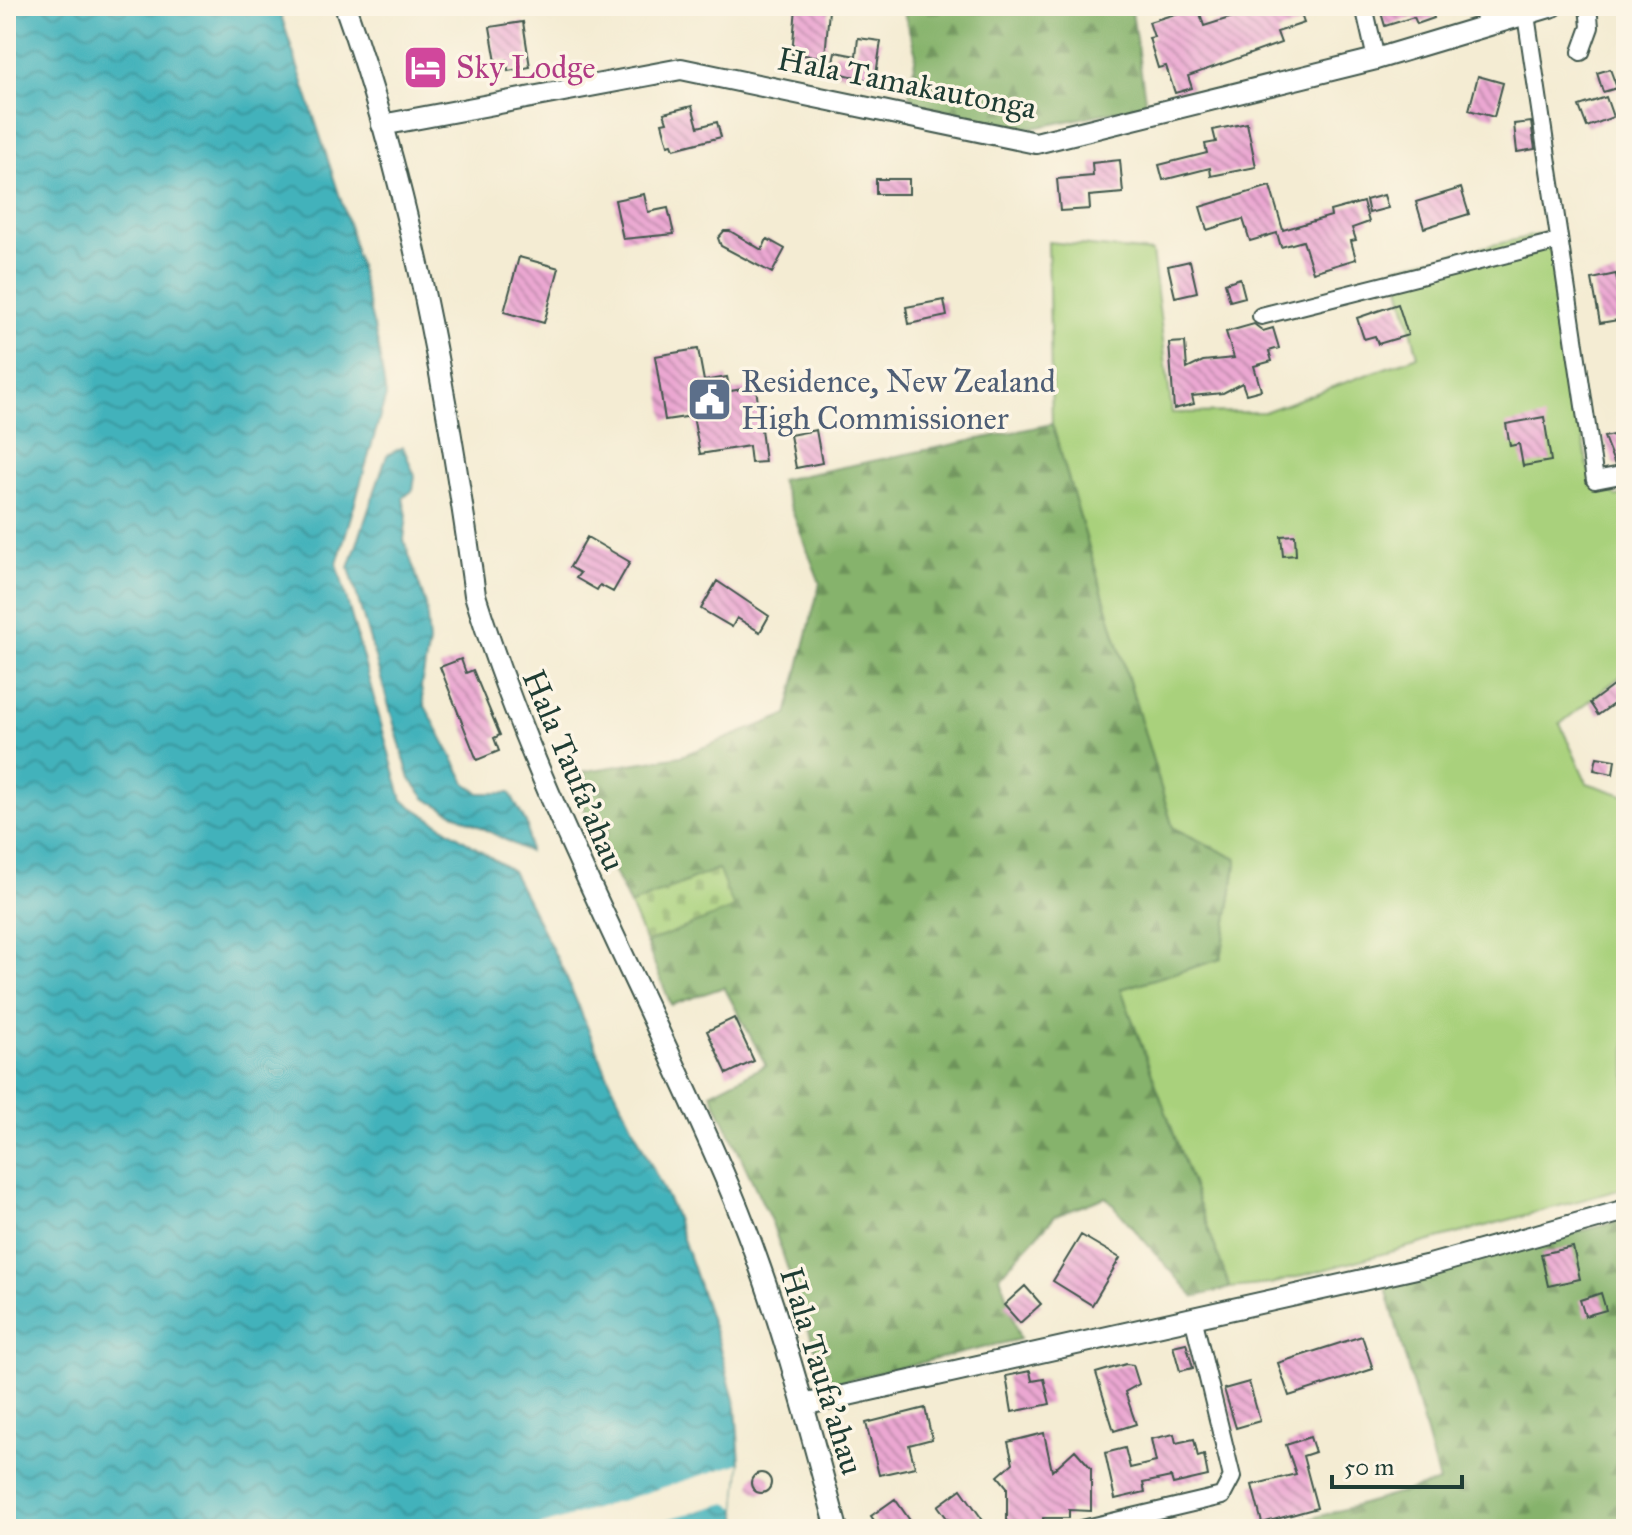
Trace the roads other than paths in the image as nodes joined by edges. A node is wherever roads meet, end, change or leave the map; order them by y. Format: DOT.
graph roads {
  1 [pos="345,6"];
  2 [pos="1364,6"];
  3 [pos="1553,6"];
  4 [pos="1588,6"];
  5 [pos="1526,15"];
  6 [pos="1485,16"];
  7 [pos="1581,52"];
  8 [pos="1376,59"];
  9 [pos="382,125"];
  10 [pos="1559,241"];
  11 [pos="1261,316"];
  12 [pos="1626,474"];
  13 [pos="1626,1210"];
  14 [pos="1193,1317"];
  15 [pos="803,1405"];
  16 [pos="837,1529"];
  17 [pos="1082,1529"];
  1 -- 9 [label="street, Hala Taufa'ahau"];
  2 -- 8 [label="street"];
  3 -- 5 [label="street, Hala Tamakautonga"];
  4 -- 7 [label="street"];
  5 -- 6 [label="street, Hala Tamakautonga"];
  5 -- 10 [label="street"];
  6 -- 8 [label="street, Hala Tamakautonga"];
  8 -- 9 [label="street, Hala Tamakautonga"];
  9 -- 15 [label="street, Hala Taufa'ahau"];
  10 -- 11 [label="street"];
  10 -- 12 [label="street"];
  13 -- 14 [label="street"];
  14 -- 15 [label="street"];
  14 -- 17 [label="street"];
  15 -- 16 [label="street, Hala Taufa'ahau"];
}
